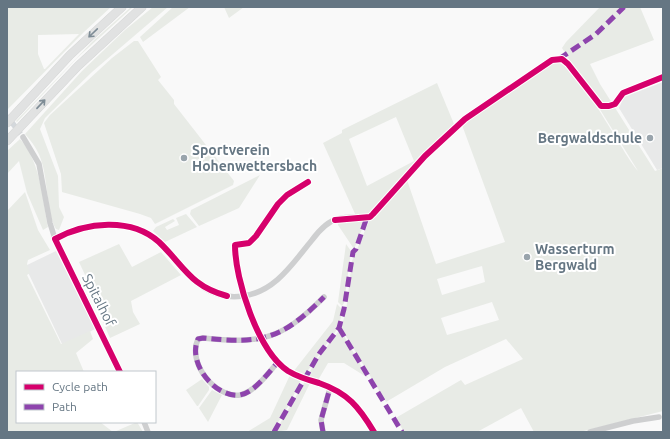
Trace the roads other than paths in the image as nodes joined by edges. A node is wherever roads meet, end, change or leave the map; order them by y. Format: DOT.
graph roads {
  1 [pos="122,7"];
  2 [pos="142,7"];
  3 [pos="663,77"];
  4 [pos="7,123"];
  5 [pos="23,137"];
  6 [pos="7,141"];
  7 [pos="308,182"];
  8 [pos="55,239"];
  9 [pos="244,296"];
  10 [pos="324,297"];
  11 [pos="263,340"];
  12 [pos="278,362"];
  13 [pos="120,371"];
  14 [pos="330,388"];
  15 [pos="659,417"];
  16 [pos="323,432"];
  17 [pos="374,432"];
  18 [pos="590,432"];
  1 -- 4 [label="highway, one-way"];
  6 -- 2 [label="highway, one-way"];
  3 -- 9 [label="street"];
  5 -- 8 [label="street, Spitalhof"];
  7 -- 9 [label="street"];
  8 -- 9 [label="street"];
  8 -- 13 [label="street, Spitalhof"];
  9 -- 11 [label="street"];
  10 -- 11 [label="street"];
  11 -- 12 [label="street"];
  11 -- 12 [label="street"];
  12 -- 14 [label="street"];
  14 -- 16 [label="street"];
  14 -- 17 [label="street"];
  15 -- 18 [label="street"];
}
